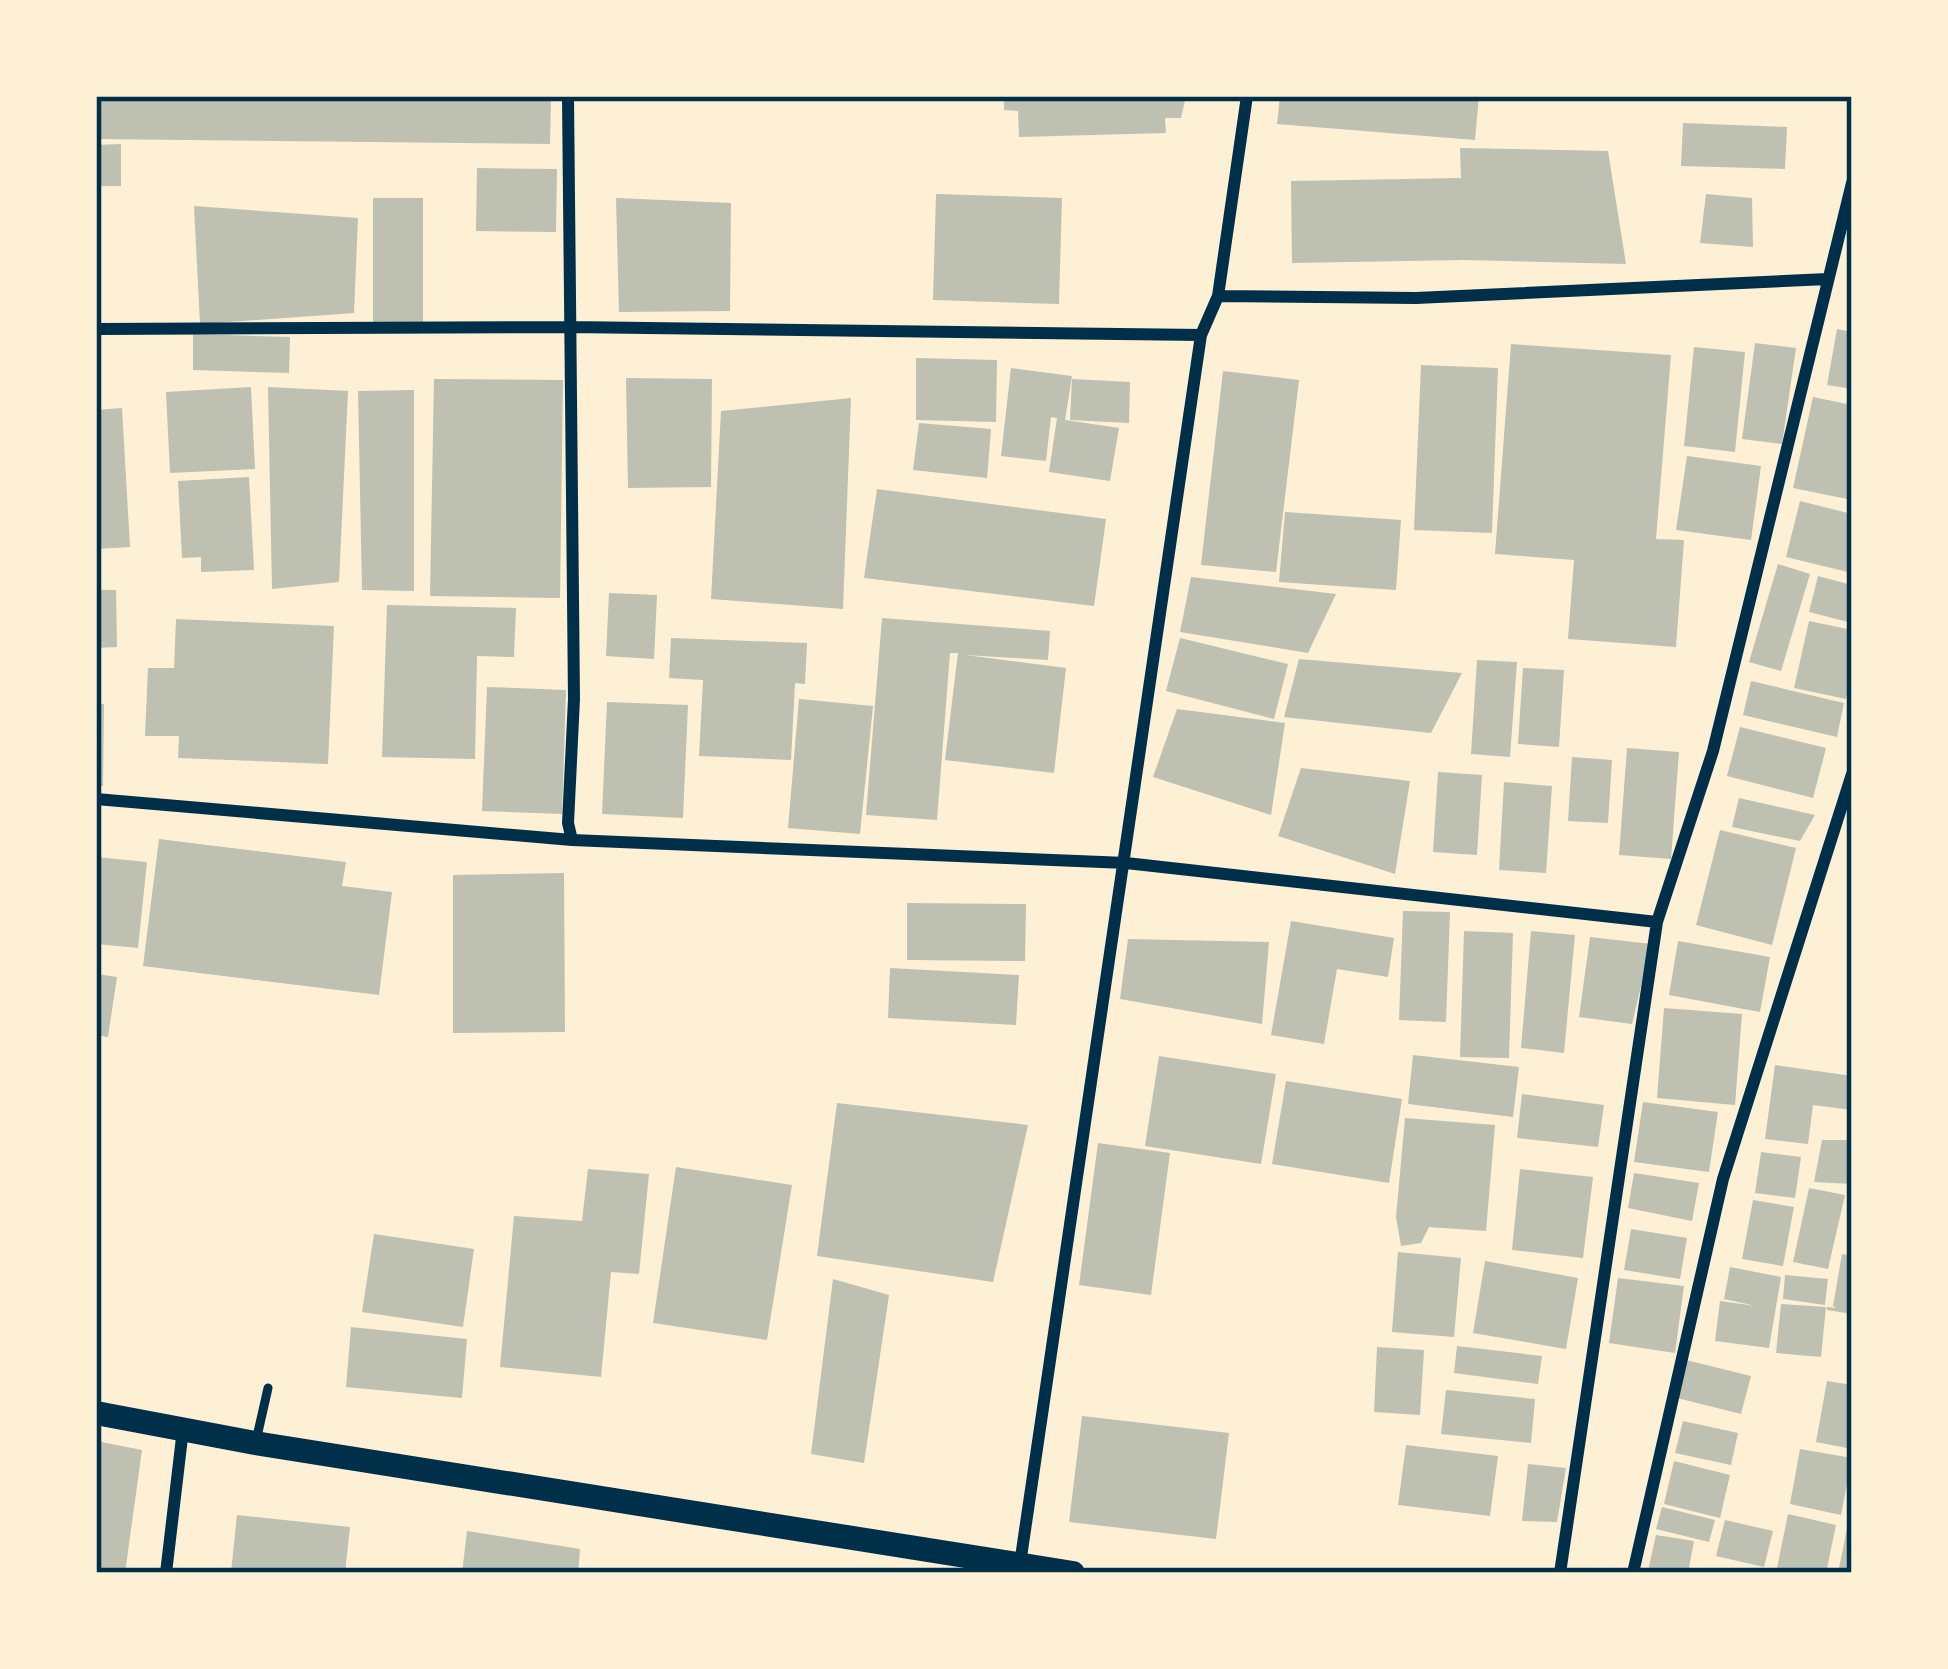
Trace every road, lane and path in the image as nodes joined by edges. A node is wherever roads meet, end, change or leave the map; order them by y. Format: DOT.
graph roads {
  1 [pos="568,96"];
  2 [pos="1247,96"];
  3 [pos="1852,183"];
  4 [pos="1828,279"];
  5 [pos="1218,296"];
  6 [pos="569,327"];
  7 [pos="96,329"];
  8 [pos="1201,335"];
  9 [pos="1852,774"];
  10 [pos="96,799"];
  11 [pos="572,840"];
  12 [pos="1126,863"];
  13 [pos="1657,922"];
  14 [pos="268,1388"];
  15 [pos="96,1413"];
  16 [pos="183,1429"];
  17 [pos="255,1443"];
  18 [pos="1019,1565"];
  19 [pos="166,1573"];
  20 [pos="1073,1573"];
  21 [pos="1561,1573"];
  22 [pos="1633,1573"];
  1 -- 6 [label="street"];
  2 -- 5 [label="street"];
  3 -- 4 [label="street"];
  4 -- 5 [label="street"];
  4 -- 13 [label="street"];
  5 -- 8 [label="street"];
  6 -- 7 [label="street"];
  6 -- 8 [label="street"];
  6 -- 11 [label="street"];
  8 -- 12 [label="street"];
  9 -- 22 [label="street"];
  10 -- 11 [label="street"];
  11 -- 12 [label="street"];
  12 -- 13 [label="street"];
  12 -- 18 [label="street"];
  13 -- 21 [label="street"];
  14 -- 17 [label="lane"];
  15 -- 16 [label="main road"];
  16 -- 17 [label="main road"];
  16 -- 19 [label="street"];
  17 -- 18 [label="main road"];
  18 -- 20 [label="main road"];
}
